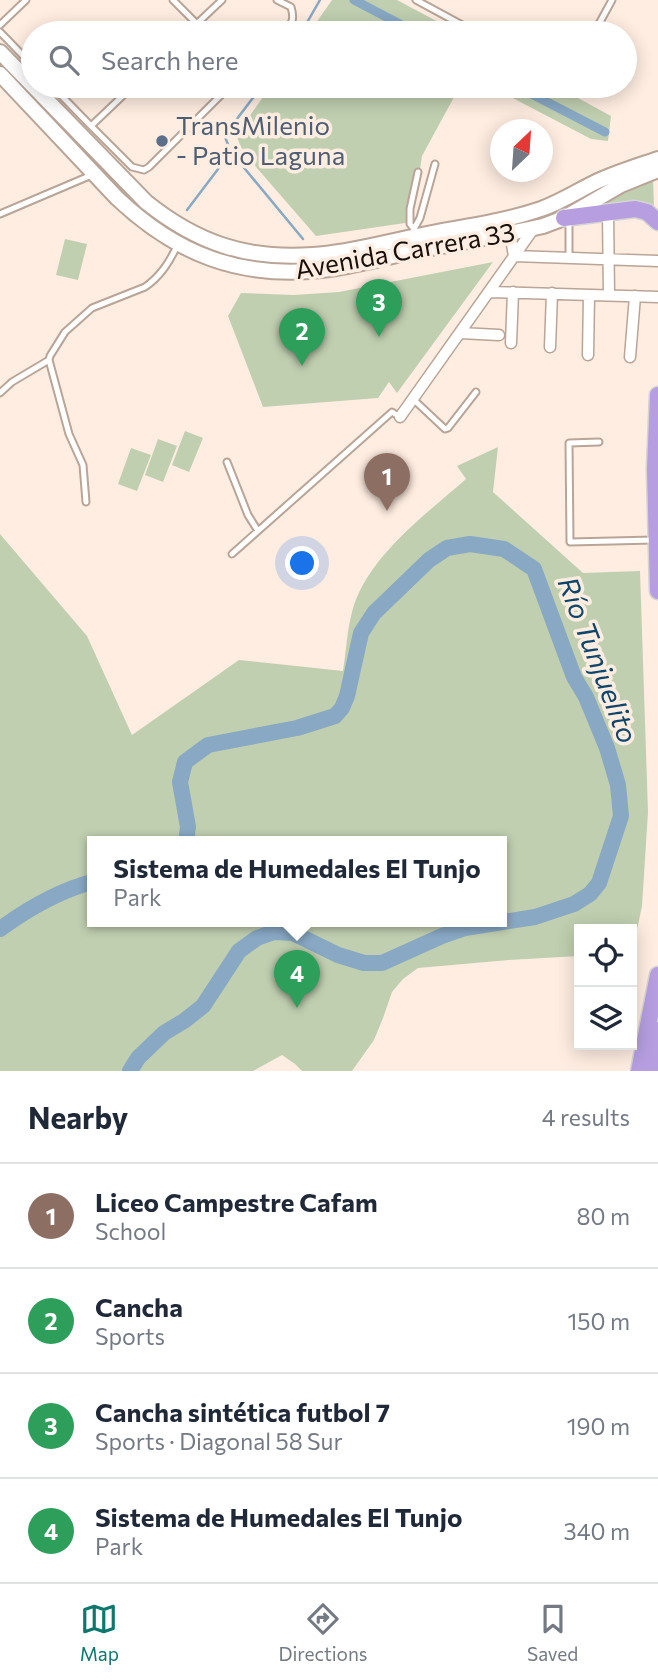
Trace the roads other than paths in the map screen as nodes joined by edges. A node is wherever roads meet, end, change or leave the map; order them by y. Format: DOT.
graph roads {
  1 [pos="26,0"];
  2 [pos="173,0"];
  3 [pos="222,0"];
  4 [pos="276,0"];
  5 [pos="416,0"];
  6 [pos="612,0"];
  7 [pos="194,21"];
  8 [pos="200,21"];
  9 [pos="292,21"];
  10 [pos="455,21"];
  11 [pos="601,21"];
  12 [pos="0,25"];
  13 [pos="0,32"];
  14 [pos="0,52"];
  15 [pos="21,54"];
  16 [pos="0,74"];
  17 [pos="21,74"];
  18 [pos="21,96"];
  19 [pos="23,98"];
  20 [pos="45,98"];
  21 [pos="64,98"];
  22 [pos="120,98"];
  23 [pos="218,98"];
  24 [pos="91,126"];
  25 [pos="658,159"];
  26 [pos="435,164"];
  27 [pos="658,170"];
  28 [pos="418,172"];
  29 [pos="94,174"];
  30 [pos="560,211"];
  31 [pos="608,212"];
  32 [pos="0,214"];
  33 [pos="506,218"];
  34 [pos="658,222"];
  35 [pos="534,228"];
  36 [pos="414,232"];
  37 [pos="510,233"];
  38 [pos="178,244"];
  39 [pos="514,256"];
  40 [pos="569,258"];
  41 [pos="608,259"];
  42 [pos="658,261"];
  43 [pos="489,292"];
  44 [pos="513,292"];
  45 [pos="552,293"];
  46 [pos="589,295"];
  47 [pos="609,295"];
  48 [pos="635,296"];
  49 [pos="658,297"];
  50 [pos="460,333"];
  51 [pos="499,335"];
  52 [pos="511,343"];
  53 [pos="550,347"];
  54 [pos="588,355"];
  55 [pos="630,356"];
  56 [pos="49,360"];
  57 [pos="476,392"];
  58 [pos="0,393"];
  59 [pos="658,395"];
  60 [pos="413,399"];
  61 [pos="400,417"];
  62 [pos="599,442"];
  63 [pos="227,462"];
  64 [pos="86,502"];
  65 [pos="258,531"];
  66 [pos="657,543"];
  67 [pos="232,554"];
  68 [pos="658,591"];
  69 [pos="658,975"];
  70 [pos="650,1015"];
  71 [pos="656,1057"];
  72 [pos="639,1071"];
  1 -- 12 [label="lane"];
  2 -- 7 [label="lane"];
  3 -- 8 [label="lane"];
  4 -- 9 [label="lane"];
  5 -- 10 [label="lane"];
  6 -- 11 [label="lane"];
  13 -- 15 [label="lane"];
  14 -- 17 [label="main road, Avenida Carrera 33"];
  16 -- 18 [label="main road, Avenida Carrera 33"];
  19 -- 29 [label="main road, Avenida Carrera 33"];
  20 -- 36 [label="main road, Avenida Carrera 33"];
  21 -- 24 [label="lane"];
  22 -- 24 [label="lane"];
  23 -- 24 [label="lane"];
  25 -- 30 [label="main road, Avenida Carrera 33"];
  26 -- 36 [label="lane"];
  27 -- 30 [label="main road, Avenida Carrera 33"];
  28 -- 36 [label="lane"];
  29 -- 32 [label="lane"];
  29 -- 38 [label="main road, Avenida Carrera 33"];
  30 -- 31 [label="highway"];
  30 -- 33 [label="main road, Avenida Carrera 33"];
  30 -- 35 [label="main road, Avenida Carrera 33"];
  30 -- 40 [label="lane"];
  31 -- 34 [label="highway"];
  31 -- 41 [label="street"];
  33 -- 36 [label="main road, Avenida Carrera 33"];
  33 -- 37 [label="main road"];
  35 -- 37 [label="main road, Avenida Carrera 33"];
  35 -- 39 [label="street"];
  37 -- 38 [label="main road, Avenida Carrera 33"];
  37 -- 39 [label="street"];
  38 -- 56 [label="lane"];
  39 -- 40 [label="street"];
  39 -- 43 [label="street"];
  40 -- 41 [label="street"];
  41 -- 42 [label="street"];
  41 -- 47 [label="street"];
  43 -- 44 [label="street"];
  43 -- 50 [label="street"];
  44 -- 45 [label="street"];
  44 -- 52 [label="street"];
  45 -- 46 [label="street"];
  45 -- 53 [label="street"];
  46 -- 47 [label="street"];
  46 -- 54 [label="street"];
  47 -- 48 [label="street"];
  48 -- 49 [label="street"];
  48 -- 55 [label="street"];
  50 -- 51 [label="street"];
  50 -- 60 [label="street"];
  56 -- 58 [label="lane"];
  56 -- 64 [label="lane"];
  57 -- 60 [label="lane"];
  59 -- 66 [label="highway"];
  60 -- 61 [label="street"];
  61 -- 65 [label="lane"];
  62 -- 66 [label="lane"];
  63 -- 65 [label="lane"];
  65 -- 67 [label="lane"];
  66 -- 68 [label="highway"];
  69 -- 70 [label="highway"];
  70 -- 71 [label="highway"];
  70 -- 72 [label="highway"];
}
